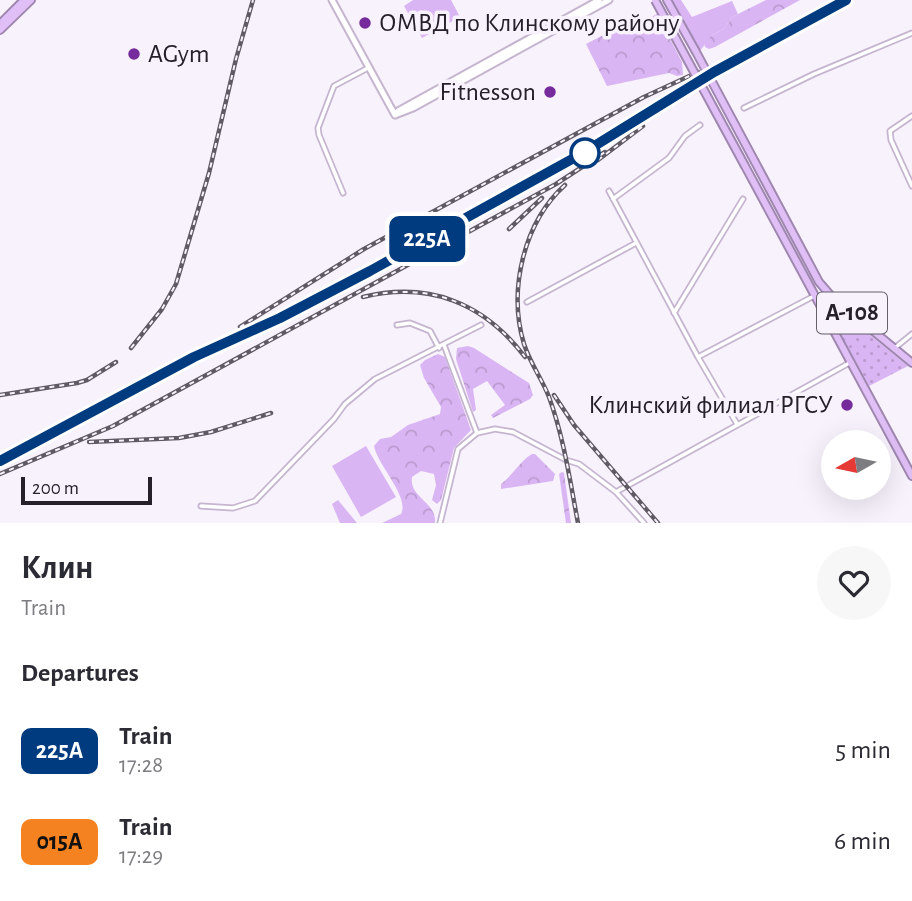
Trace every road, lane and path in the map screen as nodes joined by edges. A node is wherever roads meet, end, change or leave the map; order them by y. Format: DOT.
graph roads {
  1 [pos="24,0"];
  2 [pos="31,0"];
  3 [pos="332,0"];
  4 [pos="599,0"];
  5 [pos="609,0"];
  6 [pos="655,0"];
  7 [pos="667,0"];
  8 [pos="0,24"];
  9 [pos="0,30"];
  10 [pos="912,33"];
  11 [pos="369,68"];
  12 [pos="744,108"];
  13 [pos="395,115"];
  14 [pos="912,116"];
  15 [pos="700,125"];
  16 [pos="912,185"];
  17 [pos="609,191"];
  18 [pos="343,192"];
  19 [pos="613,199"];
  20 [pos="743,199"];
  21 [pos="636,243"];
  22 [pos="815,296"];
  23 [pos="527,302"];
  24 [pos="674,313"];
  25 [pos="852,313"];
  26 [pos="397,325"];
  27 [pos="481,325"];
  28 [pos="832,327"];
  29 [pos="912,334"];
  30 [pos="444,345"];
  31 [pos="439,348"];
  32 [pos="895,349"];
  33 [pos="698,357"];
  34 [pos="851,362"];
  35 [pos="912,363"];
  36 [pos="737,424"];
  37 [pos="477,433"];
  38 [pos="912,476"];
  39 [pos="616,492"];
  40 [pos="201,506"];
  41 [pos="440,523"];
  42 [pos="644,523"];
  1 -- 8 [label="highway"];
  2 -- 9 [label="highway"];
  3 -- 11 [label="street"];
  4 -- 13 [label="street"];
  5 -- 13 [label="street"];
  6 -- 22 [label="highway, А-108, bridge"];
  7 -- 25 [label="highway, А-108, bridge"];
  10 -- 12 [label="street"];
  11 -- 13 [label="street"];
  11 -- 18 [label="street"];
  14 -- 16 [label="street"];
  15 -- 19 [label="street"];
  17 -- 19 [label="street"];
  19 -- 21 [label="street"];
  20 -- 24 [label="street"];
  21 -- 23 [label="street"];
  21 -- 24 [label="street"];
  22 -- 28 [label="highway, А-108"];
  22 -- 33 [label="street"];
  24 -- 33 [label="street"];
  25 -- 28 [label="highway"];
  25 -- 32 [label="highway, А-108"];
  26 -- 31 [label="street"];
  27 -- 30 [label="street"];
  28 -- 34 [label="highway, А-108"];
  29 -- 32 [label="street"];
  30 -- 31 [label="street"];
  30 -- 37 [label="street"];
  31 -- 40 [label="street"];
  32 -- 35 [label="highway, А-108"];
  33 -- 36 [label="street"];
  34 -- 36 [label="street"];
  34 -- 38 [label="highway, А-108"];
  36 -- 39 [label="street"];
  37 -- 39 [label="street"];
  37 -- 41 [label="street"];
  39 -- 42 [label="street"];
}
